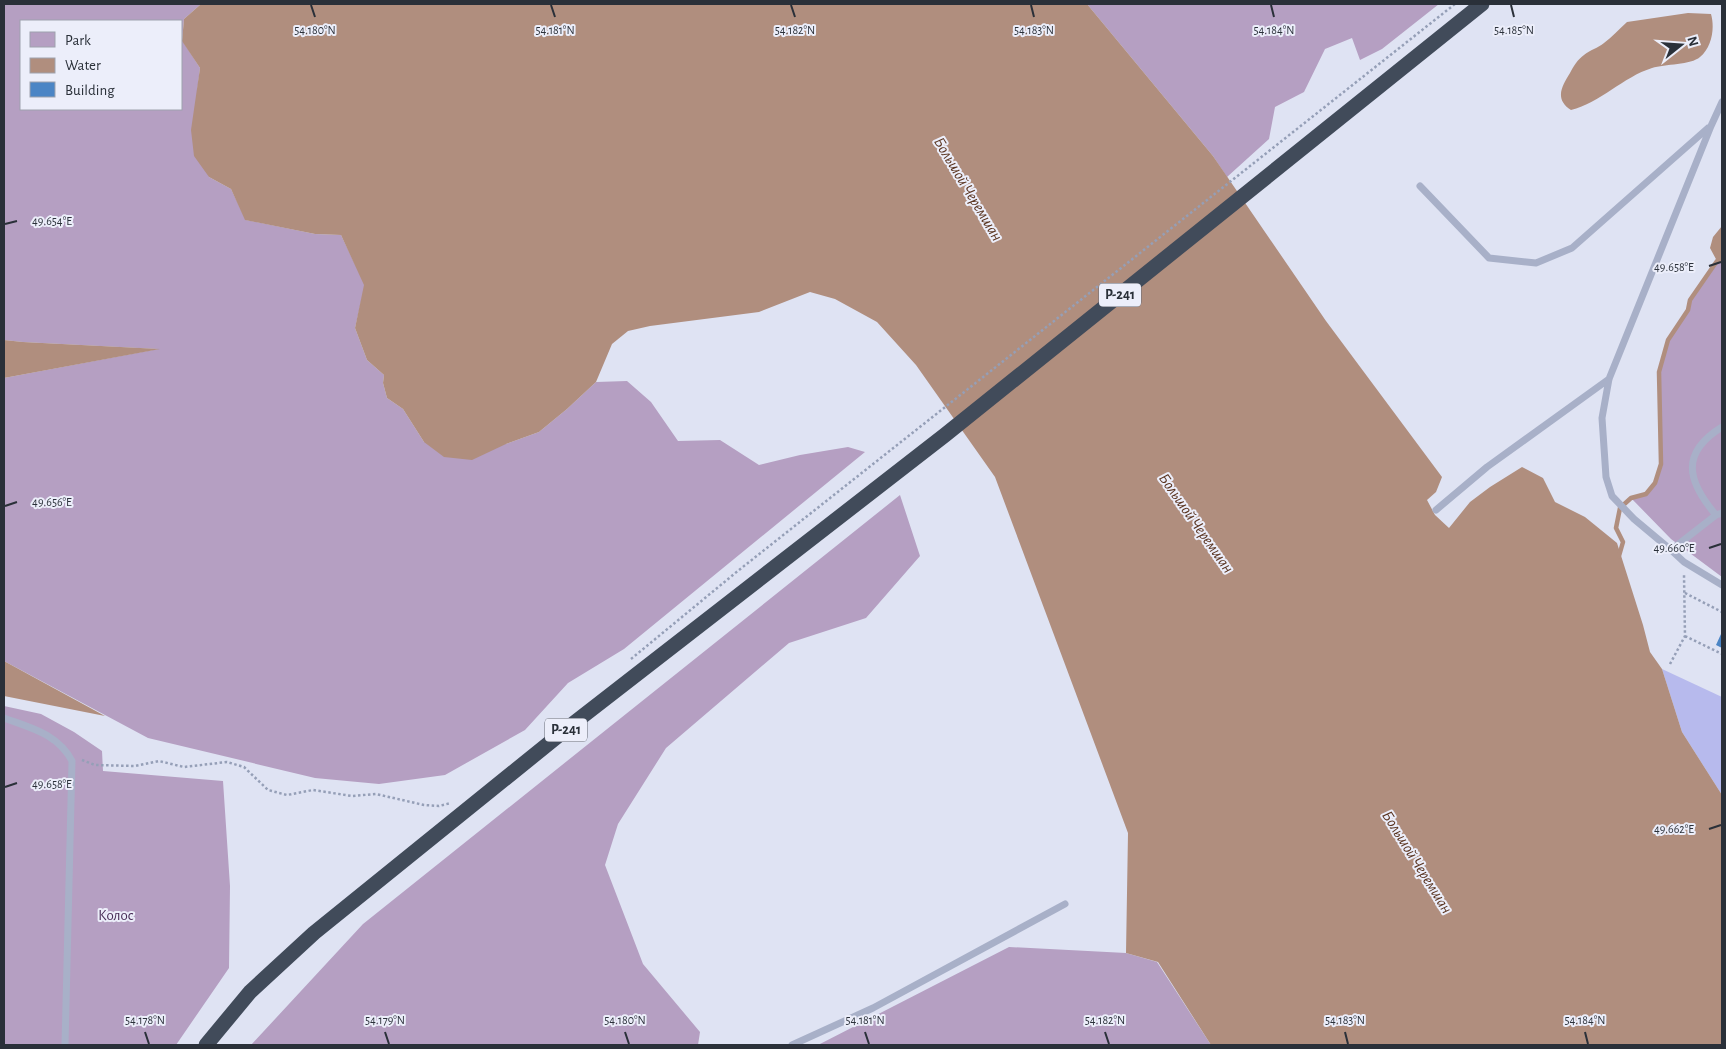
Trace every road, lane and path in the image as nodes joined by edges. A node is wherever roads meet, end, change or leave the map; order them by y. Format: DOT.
graph roads {
  1 [pos="1455,4"];
  2 [pos="1482,4"];
  3 [pos="1722,102"];
  4 [pos="1711,126"];
  5 [pos="1420,186"];
  6 [pos="1608,379"];
  7 [pos="1722,427"];
  8 [pos="1436,510"];
  9 [pos="1719,514"];
  10 [pos="1671,550"];
  11 [pos="1684,562"];
  12 [pos="1722,584"];
  13 [pos="1684,593"];
  14 [pos="1722,612"];
  15 [pos="1685,636"];
  16 [pos="1722,654"];
  17 [pos="627,662"];
  18 [pos="1670,664"];
  19 [pos="4,718"];
  20 [pos="66,749"];
  21 [pos="458,798"];
  22 [pos="1065,904"];
  23 [pos="65,1045"];
  24 [pos="206,1045"];
  25 [pos="792,1045"];
  1 -- 17 [label="path"];
  2 -- 24 [label="highway, Р-241"];
  3 -- 4 [label="lane"];
  4 -- 5 [label="lane"];
  4 -- 6 [label="lane"];
  6 -- 8 [label="lane"];
  6 -- 10 [label="lane"];
  7 -- 9 [label="lane"];
  9 -- 10 [label="lane"];
  10 -- 11 [label="lane"];
  11 -- 12 [label="lane"];
  11 -- 13 [label="path"];
  13 -- 14 [label="path"];
  13 -- 15 [label="path"];
  15 -- 16 [label="path"];
  15 -- 18 [label="path"];
  19 -- 20 [label="lane"];
  20 -- 21 [label="path"];
  20 -- 23 [label="lane"];
  22 -- 25 [label="lane"];
}
